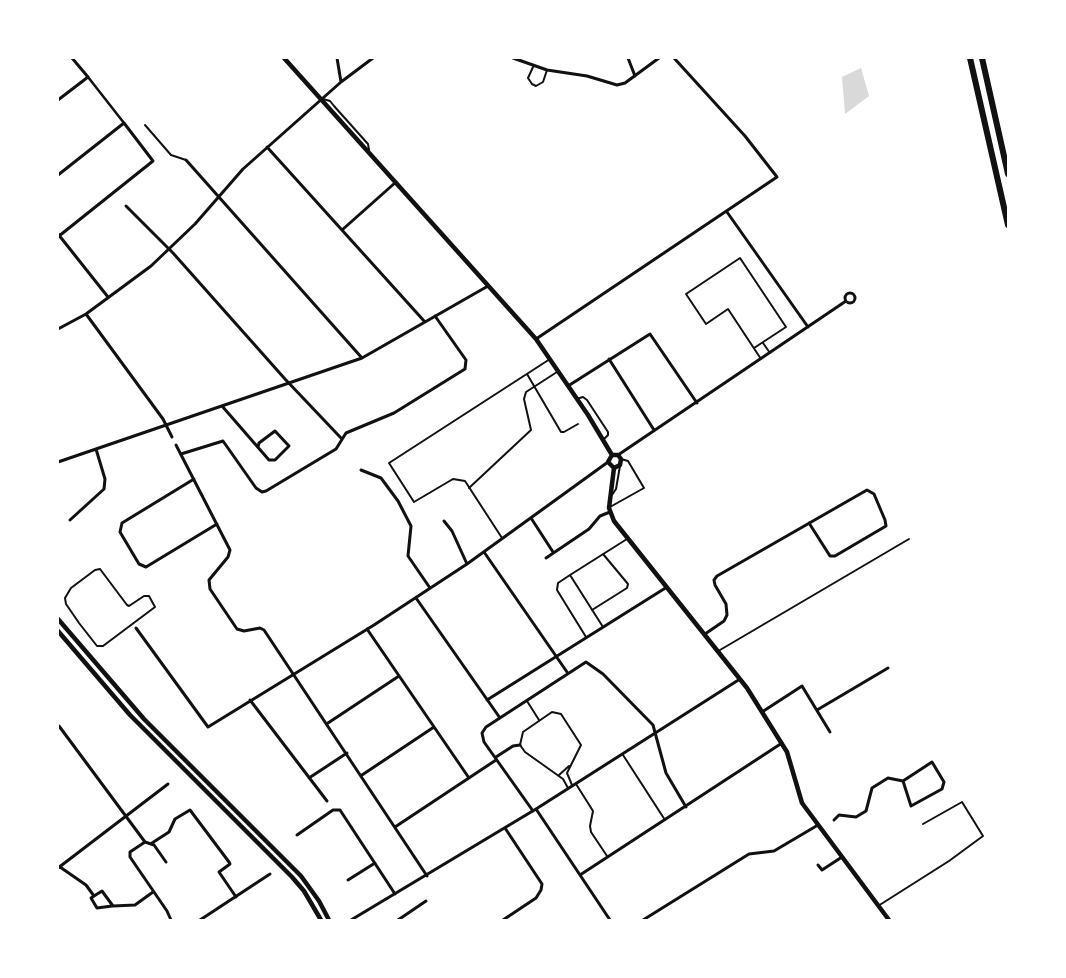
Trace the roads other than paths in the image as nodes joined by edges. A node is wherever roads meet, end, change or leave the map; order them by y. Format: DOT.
graph roads {
  1 [pos="72,58"];
  2 [pos="284,58"];
  3 [pos="337,58"];
  4 [pos="372,58"];
  5 [pos="513,58"];
  6 [pos="628,58"];
  7 [pos="659,58"];
  8 [pos="674,58"];
  9 [pos="970,58"];
  10 [pos="982,58"];
  11 [pos="533,66"];
  12 [pos="547,70"];
  13 [pos="635,76"];
  14 [pos="88,77"];
  15 [pos="341,82"];
  16 [pos="321,99"];
  17 [pos="58,100"];
  18 [pos="124,123"];
  19 [pos="145,125"];
  20 [pos="267,147"];
  21 [pos="186,160"];
  22 [pos="58,174"];
  23 [pos="1008,174"];
  24 [pos="396,182"];
  25 [pos="218,197"];
  26 [pos="126,206"];
  27 [pos="727,212"];
  28 [pos="1008,226"];
  29 [pos="342,230"];
  30 [pos="58,235"];
  31 [pos="169,250"];
  32 [pos="488,286"];
  33 [pos="108,297"];
  34 [pos="846,300"];
  35 [pos="86,314"];
  36 [pos="435,316"];
  37 [pos="425,322"];
  38 [pos="808,327"];
  39 [pos="58,329"];
  40 [pos="536,339"];
  41 [pos="763,342"];
  42 [pos="754,348"];
  43 [pos="770,353"];
  44 [pos="362,358"];
  45 [pos="550,359"];
  46 [pos="609,359"];
  47 [pos="761,359"];
  48 [pos="558,371"];
  49 [pos="527,374"];
  50 [pos="289,383"];
  51 [pos="534,386"];
  52 [pos="568,387"];
  53 [pos="576,399"];
  54 [pos="696,403"];
  55 [pos="222,406"];
  56 [pos="578,424"];
  57 [pos="166,425"];
  58 [pos="654,430"];
  59 [pos="172,437"];
  60 [pos="341,438"];
  61 [pos="603,440"];
  62 [pos="176,445"];
  63 [pos="258,447"];
  64 [pos="96,449"];
  65 [pos="181,454"];
  66 [pos="612,455"];
  67 [pos="620,457"];
  68 [pos="58,462"];
  69 [pos="608,462"];
  70 [pos="620,465"];
  71 [pos="614,468"];
  72 [pos="361,470"];
  73 [pos="194,479"];
  74 [pos="469,488"];
  75 [pos="609,499"];
  76 [pos="609,510"];
  77 [pos="531,518"];
  78 [pos="70,520"];
  79 [pos="444,522"];
  80 [pos="809,523"];
  81 [pos="217,524"];
  82 [pos="502,538"];
  83 [pos="628,538"];
  84 [pos="909,539"];
  85 [pos="484,552"];
  86 [pos="553,552"];
  87 [pos="603,554"];
  88 [pos="546,558"];
  89 [pos="467,564"];
  90 [pos="570,575"];
  91 [pos="667,587"];
  92 [pos="430,588"];
  93 [pos="416,598"];
  94 [pos="592,610"];
  95 [pos="58,619"];
  96 [pos="135,626"];
  97 [pos="603,627"];
  98 [pos="367,629"];
  99 [pos="58,630"];
  100 [pos="705,634"];
  101 [pos="586,637"];
  102 [pos="718,651"];
  103 [pos="556,656"];
  104 [pos="888,668"];
  105 [pos="568,672"];
  106 [pos="293,674"];
  107 [pos="399,676"];
  108 [pos="740,679"];
  109 [pos="250,700"];
  110 [pos="487,700"];
  111 [pos="528,700"];
  112 [pos="817,710"];
  113 [pos="762,712"];
  114 [pos="500,718"];
  115 [pos="539,720"];
  116 [pos="328,723"];
  117 [pos="58,726"];
  118 [pos="434,727"];
  119 [pos="830,732"];
  120 [pos="655,733"];
  121 [pos="782,743"];
  122 [pos="520,745"];
  123 [pos="622,753"];
  124 [pos="347,754"];
  125 [pos="496,760"];
  126 [pos="569,766"];
  127 [pos="362,775"];
  128 [pos="558,775"];
  129 [pos="567,776"];
  130 [pos="309,778"];
  131 [pos="469,778"];
  132 [pos="563,779"];
  133 [pos="903,781"];
  134 [pos="168,784"];
  135 [pos="574,784"];
  136 [pos="568,788"];
  137 [pos="327,801"];
  138 [pos="686,807"];
  139 [pos="534,810"];
  140 [pos="127,816"];
  141 [pos="665,820"];
  142 [pos="834,820"];
  143 [pos="923,824"];
  144 [pos="818,825"];
  145 [pos="395,827"];
  146 [pos="505,828"];
  147 [pos="297,835"];
  148 [pos="145,842"];
  149 [pos="152,843"];
  150 [pos="607,857"];
  151 [pos="842,858"];
  152 [pos="166,862"];
  153 [pos="375,863"];
  154 [pos="818,865"];
  155 [pos="59,867"];
  156 [pos="270,874"];
  157 [pos="427,876"];
  158 [pos="580,876"];
  159 [pos="348,880"];
  160 [pos="153,892"];
  161 [pos="394,894"];
  162 [pos="94,896"];
  163 [pos="236,897"];
  164 [pos="426,901"];
  165 [pos="113,906"];
  166 [pos="878,906"];
  167 [pos="171,920"];
  168 [pos="200,920"];
  169 [pos="321,920"];
  170 [pos="329,920"];
  171 [pos="351,920"];
  172 [pos="398,920"];
  173 [pos="503,920"];
  174 [pos="610,920"];
  175 [pos="643,920"];
  176 [pos="889,920"];
  1 -- 14 [label="street"];
  2 -- 16 [label="street"];
  3 -- 15 [label="street"];
  4 -- 15 [label="street"];
  5 -- 11 [label="street"];
  6 -- 13 [label="street"];
  7 -- 13 [label="street"];
  8 -- 27 [label="street"];
  9 -- 28 [label="highway"];
  10 -- 23 [label="highway"];
  11 -- 12 [label="street"];
  11 -- 12 [label="lane"];
  12 -- 13 [label="street"];
  14 -- 17 [label="street"];
  14 -- 18 [label="street"];
  15 -- 16 [label="street"];
  16 -- 20 [label="street"];
  16 -- 24 [label="street"];
  18 -- 22 [label="street"];
  18 -- 30 [label="street"];
  19 -- 21 [label="lane"];
  20 -- 25 [label="street"];
  20 -- 29 [label="street"];
  21 -- 25 [label="street"];
  24 -- 29 [label="street"];
  24 -- 32 [label="street"];
  25 -- 31 [label="street"];
  25 -- 44 [label="street"];
  26 -- 31 [label="street"];
  27 -- 38 [label="street"];
  27 -- 40 [label="street"];
  29 -- 37 [label="street"];
  30 -- 33 [label="street"];
  31 -- 33 [label="street"];
  31 -- 50 [label="street"];
  32 -- 36 [label="street"];
  32 -- 40 [label="street"];
  33 -- 35 [label="street"];
  34 -- 38 [label="street"];
  35 -- 39 [label="street"];
  35 -- 57 [label="street"];
  36 -- 37 [label="street"];
  36 -- 60 [label="street"];
  37 -- 44 [label="street"];
  38 -- 43 [label="street"];
  40 -- 45 [label="street"];
  41 -- 42 [label="lane"];
  41 -- 42 [label="lane"];
  41 -- 43 [label="lane"];
  42 -- 47 [label="lane"];
  43 -- 47 [label="street"];
  44 -- 50 [label="street"];
  45 -- 48 [label="street"];
  45 -- 49 [label="lane"];
  46 -- 52 [label="street"];
  46 -- 54 [label="street"];
  46 -- 58 [label="street"];
  47 -- 54 [label="street"];
  48 -- 51 [label="lane"];
  48 -- 52 [label="street"];
  49 -- 51 [label="lane"];
  49 -- 74 [label="lane"];
  50 -- 55 [label="street"];
  50 -- 60 [label="street"];
  51 -- 56 [label="lane"];
  51 -- 74 [label="lane"];
  52 -- 53 [label="street"];
  53 -- 61 [label="street"];
  53 -- 61 [label="lane"];
  54 -- 58 [label="street"];
  55 -- 57 [label="street"];
  55 -- 63 [label="street"];
  57 -- 59 [label="street"];
  57 -- 64 [label="street"];
  58 -- 67 [label="street"];
  60 -- 65 [label="street"];
  61 -- 66 [label="street"];
  62 -- 65 [label="street"];
  63 -- 63 [label="street"];
  64 -- 68 [label="street"];
  64 -- 78 [label="street"];
  65 -- 73 [label="street"];
  66 -- 67 [label="street"];
  66 -- 69 [label="street"];
  67 -- 70 [label="street"];
  67 -- 76 [label="lane"];
  69 -- 71 [label="street"];
  69 -- 77 [label="street"];
  70 -- 71 [label="street"];
  70 -- 75 [label="lane"];
  71 -- 75 [label="street"];
  72 -- 92 [label="street"];
  73 -- 81 [label="street"];
  73 -- 81 [label="street"];
  74 -- 82 [label="lane"];
  75 -- 76 [label="street"];
  76 -- 83 [label="street"];
  76 -- 86 [label="street"];
  77 -- 82 [label="street"];
  77 -- 86 [label="street"];
  79 -- 89 [label="street"];
  80 -- 80 [label="street"];
  80 -- 100 [label="street"];
  81 -- 106 [label="street"];
  82 -- 85 [label="street"];
  83 -- 87 [label="lane"];
  83 -- 91 [label="street"];
  84 -- 102 [label="lane"];
  85 -- 89 [label="street"];
  85 -- 103 [label="street"];
  86 -- 88 [label="street"];
  87 -- 90 [label="lane"];
  87 -- 94 [label="lane"];
  89 -- 92 [label="street"];
  90 -- 94 [label="lane"];
  90 -- 101 [label="lane"];
  91 -- 97 [label="street"];
  91 -- 100 [label="street"];
  92 -- 93 [label="street"];
  93 -- 98 [label="street"];
  93 -- 110 [label="street"];
  94 -- 97 [label="lane"];
  95 -- 170 [label="street"];
  96 -- 96 [label="lane"];
  96 -- 109 [label="street"];
  97 -- 101 [label="street"];
  98 -- 106 [label="street"];
  98 -- 107 [label="street"];
  99 -- 169 [label="street"];
  100 -- 102 [label="street"];
  101 -- 103 [label="street"];
  102 -- 108 [label="street"];
  103 -- 105 [label="street"];
  103 -- 110 [label="street"];
  104 -- 112 [label="street"];
  105 -- 111 [label="street"];
  105 -- 120 [label="street"];
  106 -- 109 [label="street"];
  106 -- 116 [label="street"];
  107 -- 116 [label="street"];
  107 -- 118 [label="street"];
  108 -- 113 [label="street"];
  108 -- 120 [label="street"];
  109 -- 130 [label="street"];
  110 -- 114 [label="street"];
  111 -- 114 [label="street"];
  111 -- 115 [label="lane"];
  112 -- 113 [label="street"];
  112 -- 119 [label="street"];
  113 -- 121 [label="street"];
  114 -- 125 [label="street"];
  115 -- 122 [label="lane"];
  115 -- 126 [label="lane"];
  116 -- 124 [label="street"];
  117 -- 140 [label="street"];
  118 -- 127 [label="street"];
  118 -- 131 [label="street"];
  120 -- 123 [label="street"];
  120 -- 138 [label="street"];
  121 -- 138 [label="street"];
  121 -- 144 [label="street"];
  122 -- 125 [label="street"];
  122 -- 128 [label="lane"];
  123 -- 135 [label="street"];
  123 -- 141 [label="lane"];
  124 -- 127 [label="street"];
  124 -- 130 [label="street"];
  125 -- 131 [label="street"];
  125 -- 139 [label="street"];
  126 -- 128 [label="lane"];
  126 -- 129 [label="lane"];
  127 -- 145 [label="street"];
  128 -- 132 [label="lane"];
  129 -- 132 [label="lane"];
  129 -- 135 [label="lane"];
  130 -- 137 [label="street"];
  131 -- 145 [label="street"];
  132 -- 136 [label="lane"];
  133 -- 133 [label="street"];
  133 -- 142 [label="street"];
  134 -- 140 [label="street"];
  135 -- 136 [label="street"];
  135 -- 150 [label="lane"];
  136 -- 139 [label="street"];
  138 -- 141 [label="street"];
  139 -- 146 [label="street"];
  139 -- 158 [label="street"];
  140 -- 148 [label="street"];
  140 -- 155 [label="street"];
  141 -- 150 [label="street"];
  143 -- 166 [label="lane"];
  144 -- 151 [label="street"];
  144 -- 175 [label="street"];
  145 -- 157 [label="street"];
  146 -- 157 [label="street"];
  146 -- 173 [label="street"];
  147 -- 153 [label="street"];
  148 -- 149 [label="street"];
  148 -- 160 [label="street"];
  149 -- 152 [label="street"];
  149 -- 163 [label="street"];
  150 -- 158 [label="street"];
  151 -- 154 [label="street"];
  151 -- 166 [label="street"];
  153 -- 159 [label="street"];
  153 -- 161 [label="street"];
  155 -- 162 [label="street"];
  156 -- 163 [label="street"];
  157 -- 161 [label="street"];
  158 -- 174 [label="street"];
  160 -- 165 [label="street"];
  160 -- 167 [label="street"];
  161 -- 171 [label="street"];
  162 -- 165 [label="street"];
  162 -- 165 [label="street"];
  163 -- 168 [label="street"];
  164 -- 172 [label="street"];
  166 -- 176 [label="street"];
}
